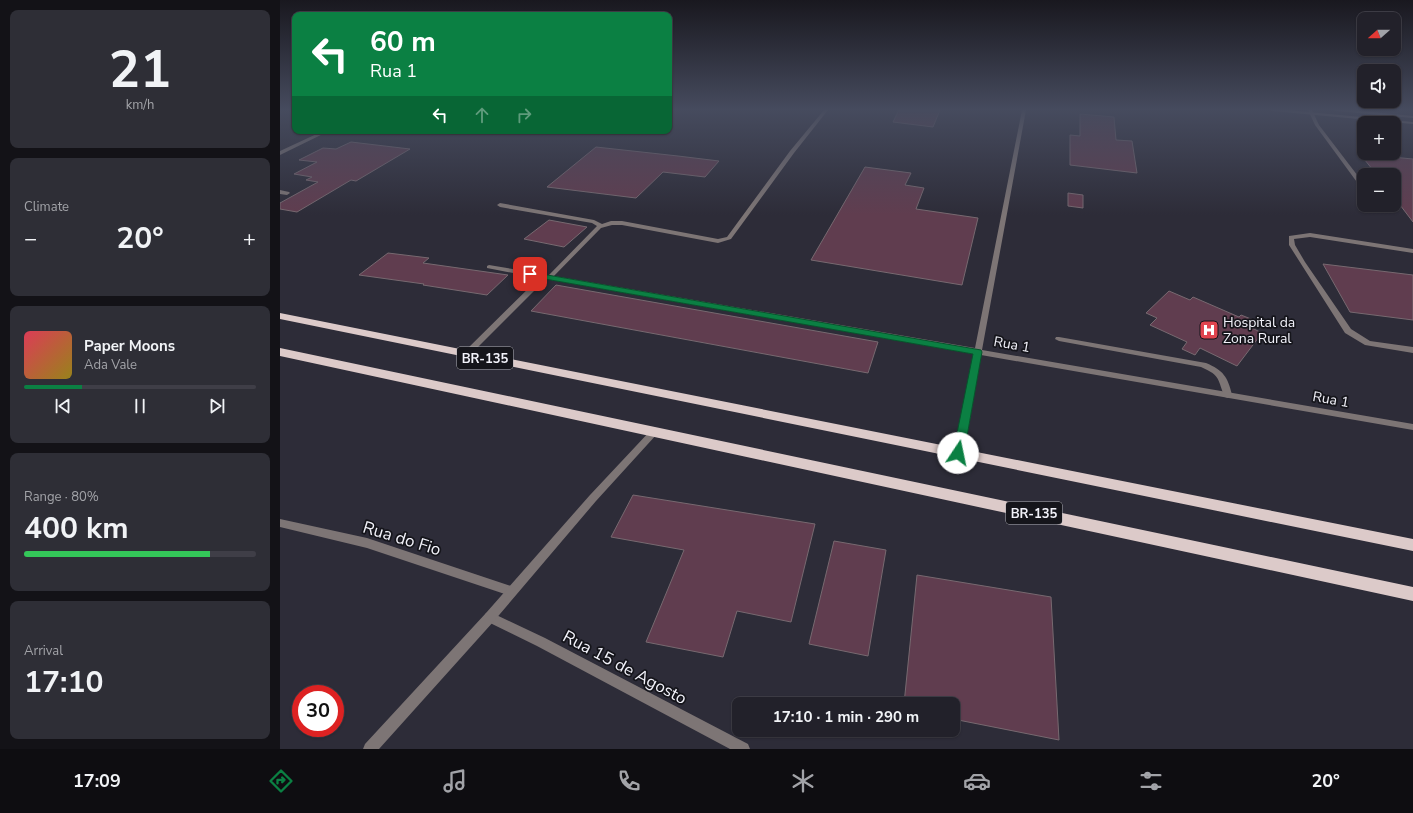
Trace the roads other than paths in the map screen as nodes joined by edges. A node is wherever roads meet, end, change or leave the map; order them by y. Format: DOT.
graph roads {
  1 [pos="297,145"];
  2 [pos="798,145"];
  3 [pos="1017,145"];
  4 [pos="1332,145"];
  5 [pos="280,153"];
  6 [pos="1357,179"];
  7 [pos="280,192"];
  8 [pos="287,193"];
  9 [pos="500,205"];
  10 [pos="602,226"];
  11 [pos="1413,251"];
  12 [pos="489,267"];
  13 [pos="546,277"];
  14 [pos="280,316"];
  15 [pos="1059,339"];
  16 [pos="1413,350"];
  17 [pos="280,352"];
  18 [pos="978,352"];
  19 [pos="466,354"];
  20 [pos="1228,395"];
  21 [pos="1413,427"];
  22 [pos="654,432"];
  23 [pos="958,453"];
  24 [pos="280,523"];
  25 [pos="1413,545"];
  26 [pos="512,591"];
  27 [pos="1413,594"];
  28 [pos="490,617"];
  29 [pos="370,749"];
  30 [pos="743,749"];
  1 -- 5 [label="street"];
  2 -- 10 [label="street"];
  3 -- 18 [label="street"];
  4 -- 6 [label="street"];
  7 -- 8 [label="street"];
  9 -- 10 [label="street"];
  10 -- 13 [label="street"];
  11 -- 16 [label="street"];
  12 -- 13 [label="street, Rua 1"];
  13 -- 18 [label="street, Rua 1"];
  13 -- 19 [label="street"];
  14 -- 19 [label="highway, BR-135"];
  15 -- 20 [label="street"];
  17 -- 22 [label="highway, BR-135"];
  18 -- 20 [label="street, Rua 1"];
  18 -- 23 [label="street"];
  19 -- 23 [label="highway, BR-135"];
  20 -- 21 [label="street, Rua 1"];
  22 -- 26 [label="street"];
  22 -- 27 [label="highway, BR-135"];
  23 -- 25 [label="highway, BR-135"];
  24 -- 26 [label="street, Rua do Fio"];
  26 -- 28 [label="street"];
  28 -- 29 [label="street"];
  28 -- 30 [label="street, Rua 15 de Agosto"];
}
